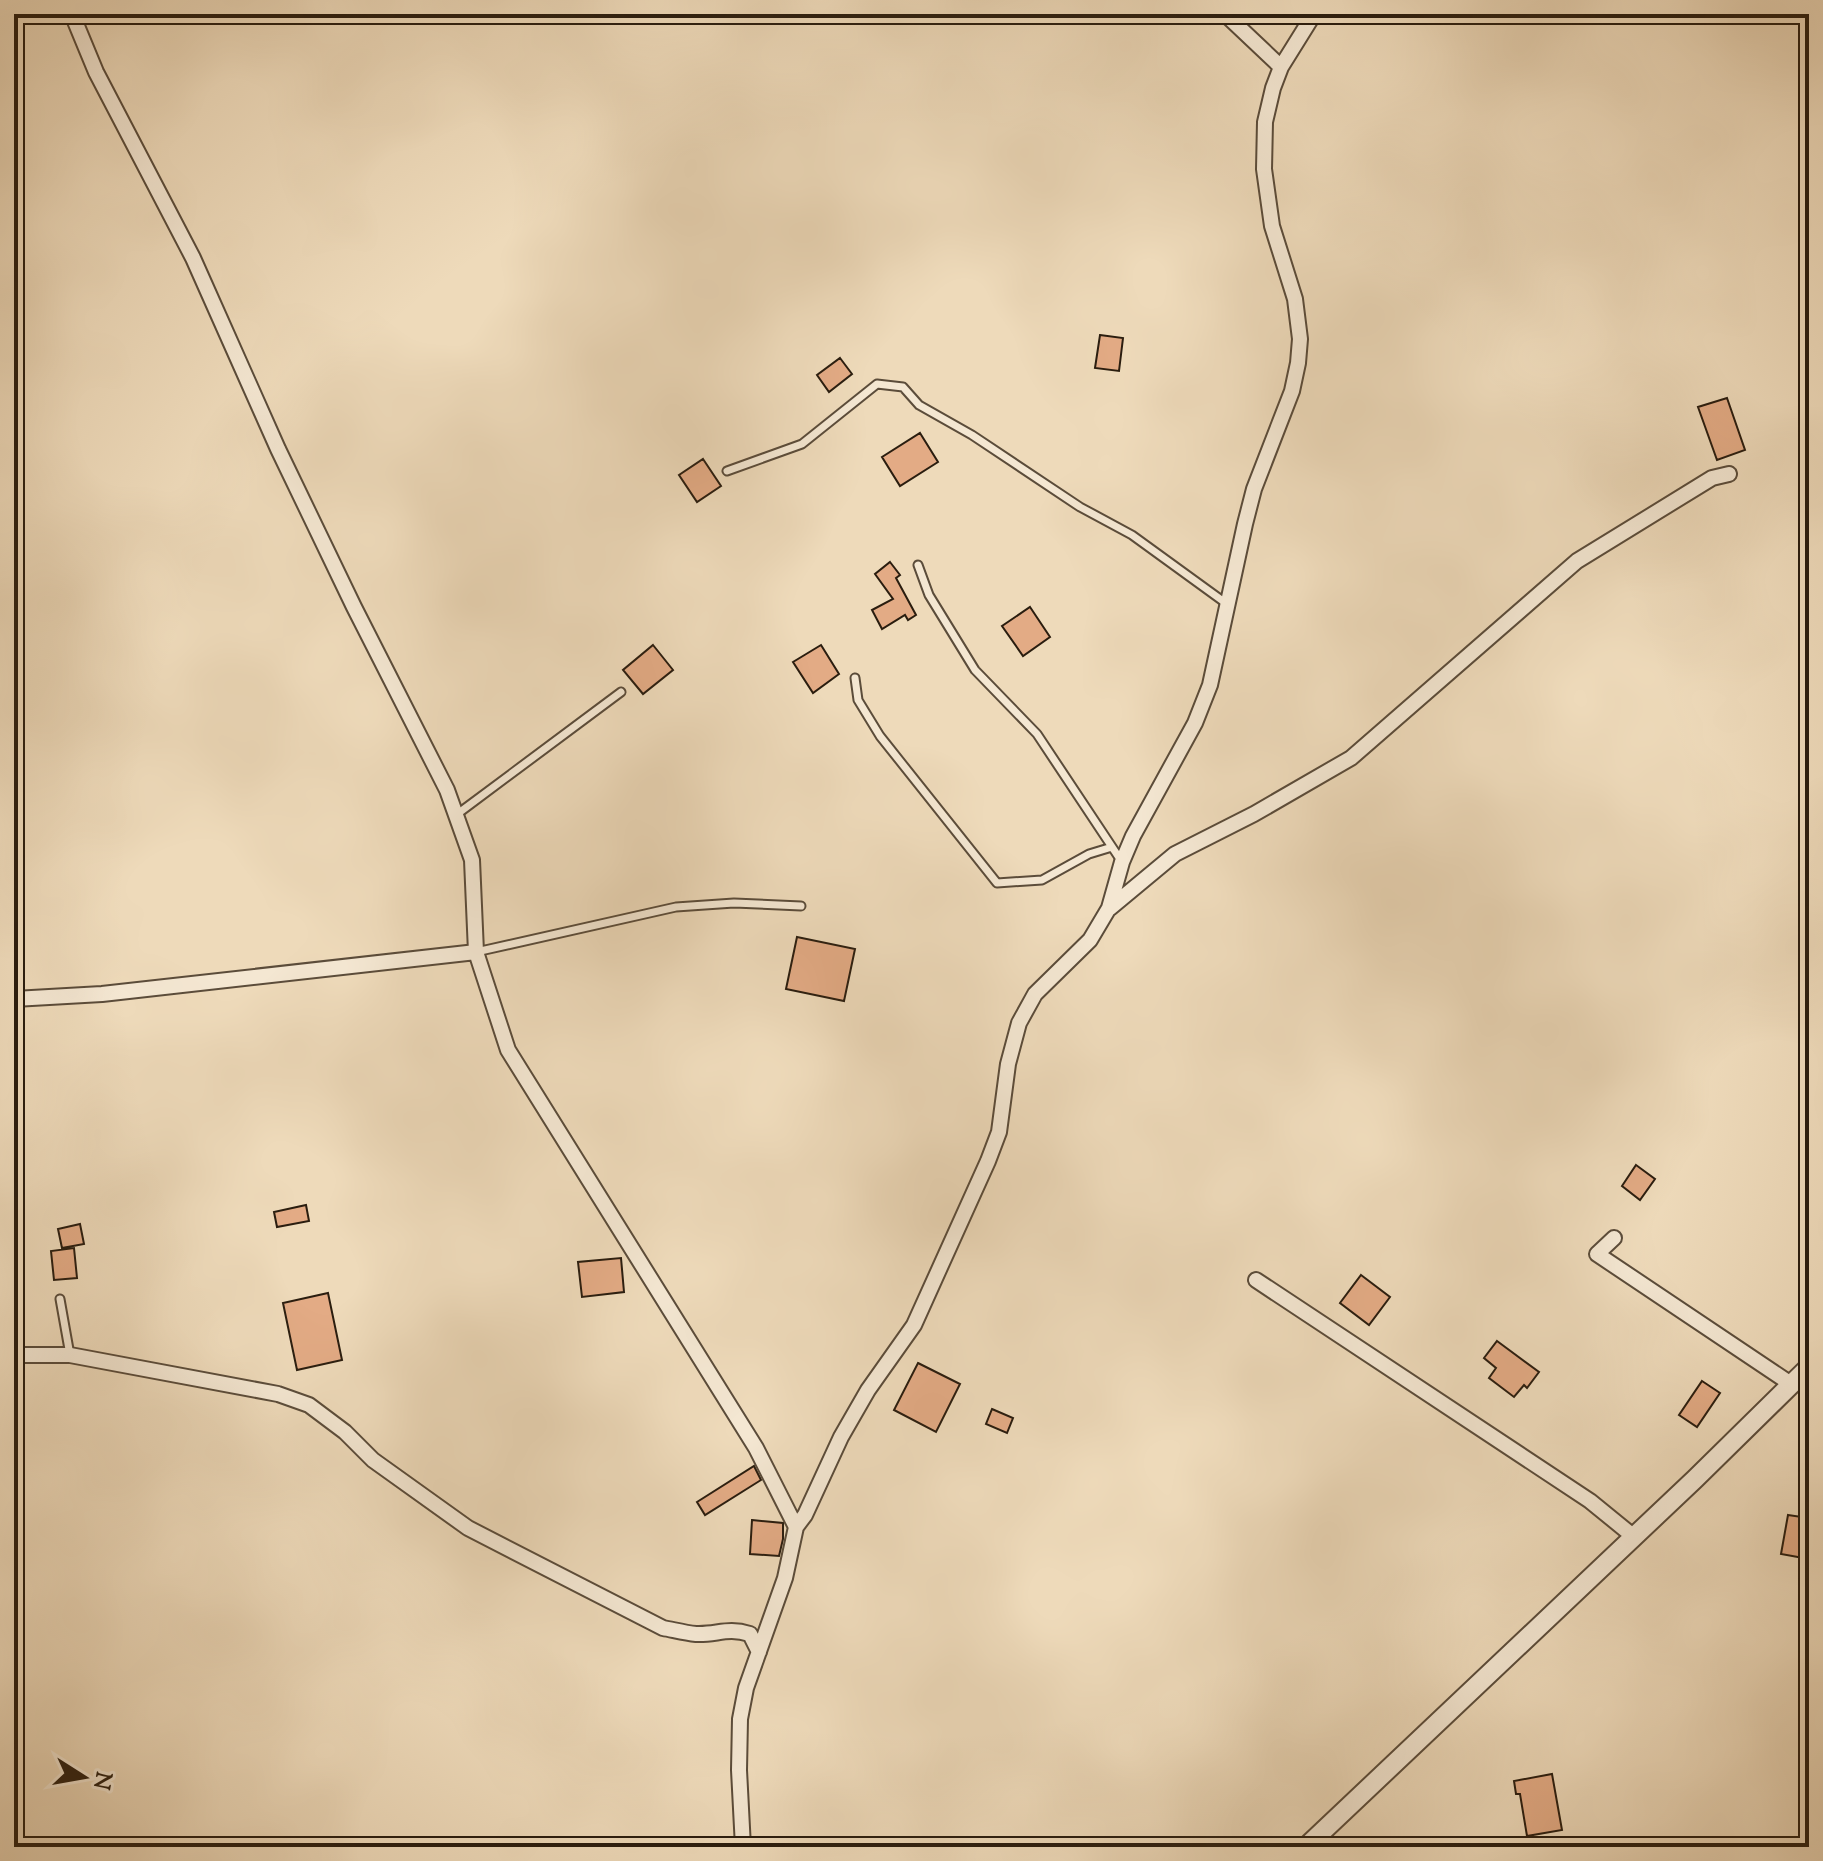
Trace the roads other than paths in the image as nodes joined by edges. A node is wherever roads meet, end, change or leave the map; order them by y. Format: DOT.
graph roads {
  1 [pos="72,14"];
  2 [pos="1225,14"];
  3 [pos="1314,14"];
  4 [pos="1281,67"];
  5 [pos="727,471"];
  6 [pos="1729,474"];
  7 [pos="918,565"];
  8 [pos="1228,605"];
  9 [pos="855,678"];
  10 [pos="621,692"];
  11 [pos="456,815"];
  12 [pos="1112,847"];
  13 [pos="1122,862"];
  14 [pos="801,906"];
  15 [pos="1109,908"];
  16 [pos="476,952"];
  17 [pos="14,999"];
  18 [pos="1614,1238"];
  19 [pos="1256,1280"];
  20 [pos="60,1299"];
  21 [pos="14,1355"];
  22 [pos="70,1355"];
  23 [pos="1809,1367"];
  24 [pos="1791,1384"];
  25 [pos="796,1527"];
  26 [pos="1633,1536"];
  27 [pos="759,1652"];
  28 [pos="743,1847"];
  29 [pos="1306,1847"];
  1 -- 11 [label="street"];
  2 -- 4 [label="street"];
  3 -- 4 [label="street"];
  4 -- 8 [label="street"];
  5 -- 8 [label="lane"];
  6 -- 15 [label="street"];
  7 -- 12 [label="lane"];
  8 -- 13 [label="street"];
  9 -- 12 [label="lane"];
  10 -- 11 [label="lane"];
  11 -- 16 [label="street"];
  12 -- 13 [label="lane"];
  13 -- 15 [label="street"];
  14 -- 16 [label="lane"];
  15 -- 25 [label="street"];
  16 -- 17 [label="street"];
  16 -- 25 [label="street"];
  18 -- 24 [label="street"];
  19 -- 26 [label="street"];
  20 -- 22 [label="lane"];
  21 -- 22 [label="street"];
  22 -- 27 [label="street"];
  23 -- 24 [label="street"];
  24 -- 26 [label="street"];
  25 -- 27 [label="street"];
  26 -- 29 [label="street"];
  27 -- 28 [label="street"];
}
